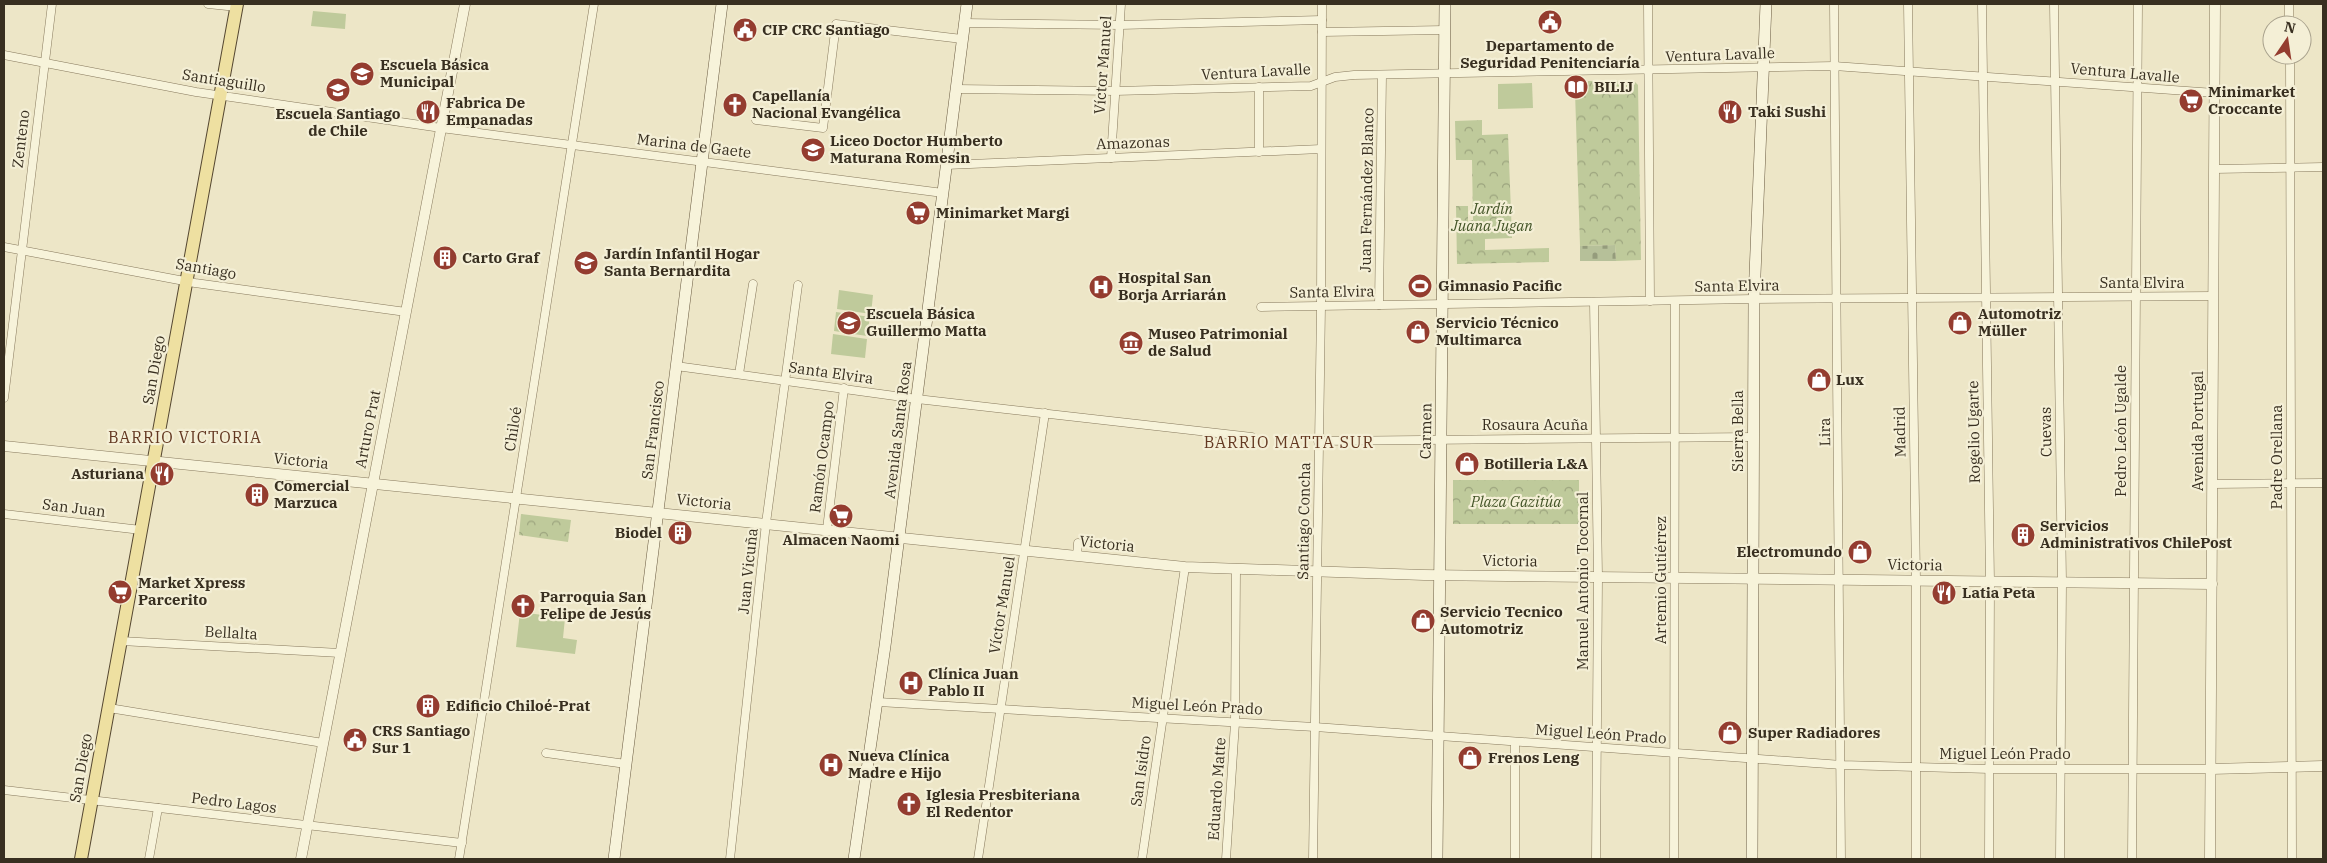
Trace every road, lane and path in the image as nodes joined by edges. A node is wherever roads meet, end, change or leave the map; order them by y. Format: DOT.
graph roads {
  1 [pos="52,4"];
  2 [pos="208,4"];
  3 [pos="465,4"];
  4 [pos="594,4"];
  5 [pos="722,4"];
  6 [pos="967,4"];
  7 [pos="1121,4"];
  8 [pos="1322,4"];
  9 [pos="1445,4"];
  10 [pos="1648,4"];
  11 [pos="1766,4"];
  12 [pos="1834,4"];
  13 [pos="1908,4"];
  14 [pos="1982,4"];
  15 [pos="2054,4"];
  16 [pos="2138,4"];
  17 [pos="2215,4"];
  18 [pos="237,6"];
  19 [pos="1322,20"];
  20 [pos="964,23"];
  21 [pos="1120,25"];
  22 [pos="1445,30"];
  23 [pos="1322,32"];
  24 [pos="962,39"];
  25 [pos="4,55"];
  26 [pos="44,63"];
  27 [pos="2290,65"];
  28 [pos="1834,66"];
  29 [pos="1764,68"];
  30 [pos="1648,71"];
  31 [pos="1909,71"];
  32 [pos="1445,74"];
  33 [pos="1382,75"];
  34 [pos="1983,76"];
  35 [pos="2055,81"];
  36 [pos="1322,82"];
  37 [pos="1259,87"];
  38 [pos="2137,88"];
  39 [pos="956,89"];
  40 [pos="1115,91"];
  41 [pos="2215,93"];
  42 [pos="221,95"];
  43 [pos="756,120"];
  44 [pos="441,128"];
  45 [pos="571,144"];
  46 [pos="1321,149"];
  47 [pos="1259,152"];
  48 [pos="1111,158"];
  49 [pos="702,161"];
  50 [pos="946,165"];
  51 [pos="2323,167"];
  52 [pos="2290,168"];
  53 [pos="2214,169"];
  54 [pos="943,193"];
  55 [pos="4,247"];
  56 [pos="21,250"];
  57 [pos="187,281"];
  58 [pos="753,284"];
  59 [pos="798,286"];
  60 [pos="2213,296"];
  61 [pos="2136,297"];
  62 [pos="1912,298"];
  63 [pos="1986,298"];
  64 [pos="2059,298"];
  65 [pos="1754,299"];
  66 [pos="1837,299"];
  67 [pos="1675,300"];
  68 [pos="1650,301"];
  69 [pos="1594,302"];
  70 [pos="1443,304"];
  71 [pos="1379,305"];
  72 [pos="1321,306"];
  73 [pos="1261,307"];
  74 [pos="406,312"];
  75 [pos="676,366"];
  76 [pos="739,374"];
  77 [pos="785,381"];
  78 [pos="844,388"];
  79 [pos="4,398"];
  80 [pos="917,399"];
  81 [pos="1045,413"];
  82 [pos="1252,437"];
  83 [pos="1753,437"];
  84 [pos="1596,438"];
  85 [pos="1675,438"];
  86 [pos="1441,440"];
  87 [pos="1318,441"];
  88 [pos="4,446"];
  89 [pos="154,461"];
  90 [pos="2323,482"];
  91 [pos="373,483"];
  92 [pos="2291,483"];
  93 [pos="2212,484"];
  94 [pos="516,498"];
  95 [pos="658,512"];
  96 [pos="4,514"];
  97 [pos="766,523"];
  98 [pos="827,529"];
  99 [pos="141,530"];
  100 [pos="899,537"];
  101 [pos="1078,543"];
  102 [pos="1024,550"];
  103 [pos="1077,556"];
  104 [pos="1185,567"];
  105 [pos="1236,570"];
  106 [pos="1316,572"];
  107 [pos="1440,575"];
  108 [pos="1598,577"];
  109 [pos="1675,578"];
  110 [pos="1752,578"];
  111 [pos="1840,580"];
  112 [pos="1916,580"];
  113 [pos="1990,582"];
  114 [pos="2062,582"];
  115 [pos="2134,584"];
  116 [pos="2212,584"];
  117 [pos="121,641"];
  118 [pos="340,653"];
  119 [pos="878,702"];
  120 [pos="109,708"];
  121 [pos="1000,710"];
  122 [pos="1162,720"];
  123 [pos="1236,723"];
  124 [pos="1315,727"];
  125 [pos="1438,737"];
  126 [pos="1515,742"];
  127 [pos="323,743"];
  128 [pos="1597,748"];
  129 [pos="546,753"];
  130 [pos="1674,754"];
  131 [pos="1753,758"];
  132 [pos="626,764"];
  133 [pos="1842,765"];
  134 [pos="2323,766"];
  135 [pos="2292,767"];
  136 [pos="1917,768"];
  137 [pos="1990,769"];
  138 [pos="2060,769"];
  139 [pos="2133,769"];
  140 [pos="2211,769"];
  141 [pos="4,790"];
  142 [pos="92,800"];
  143 [pos="158,808"];
  144 [pos="307,825"];
  145 [pos="462,843"];
  146 [pos="81,859"];
  147 [pos="149,859"];
  148 [pos="301,859"];
  149 [pos="459,859"];
  150 [pos="614,859"];
  151 [pos="730,859"];
  152 [pos="854,859"];
  153 [pos="978,859"];
  154 [pos="1142,859"];
  155 [pos="1226,859"];
  156 [pos="1313,859"];
  157 [pos="1437,859"];
  158 [pos="1515,859"];
  159 [pos="1596,859"];
  160 [pos="1674,859"];
  161 [pos="1752,859"];
  162 [pos="1841,859"];
  163 [pos="1916,859"];
  164 [pos="1989,859"];
  165 [pos="2060,859"];
  166 [pos="2132,859"];
  167 [pos="2210,859"];
  168 [pos="2292,859"];
  1 -- 26 [label="street, Zenteno"];
  2 -- 18 [label="street"];
  3 -- 44 [label="street, Arturo Prat"];
  4 -- 45 [label="street, Chiloé"];
  5 -- 49 [label="main road, San Francisco"];
  6 -- 20 [label="main road, Avenida Santa Rosa"];
  7 -- 21 [label="street, Víctor Manuel"];
  8 -- 19 [label="street, Santiago Concha"];
  9 -- 22 [label="main road, Carmen"];
  10 -- 30 [label="street"];
  11 -- 29 [label="main road, Sierra Bella"];
  12 -- 28 [label="street, Lira"];
  13 -- 31 [label="street, Madrid"];
  14 -- 34 [label="street, Rogelio Ugarte"];
  15 -- 35 [label="street, Cuevas"];
  16 -- 38 [label="street, Pedro León Ugalde"];
  17 -- 41 [label="street, Avenida Portugal"];
  18 -- 42 [label="main road, San Diego"];
  19 -- 21 [label="street"];
  19 -- 23 [label="street, Santiago Concha"];
  20 -- 21 [label="street"];
  20 -- 24 [label="main road, Avenida Santa Rosa"];
  21 -- 40 [label="street, Víctor Manuel"];
  22 -- 23 [label="street"];
  22 -- 32 [label="main road, Carmen"];
  23 -- 36 [label="street, Santiago Concha"];
  24 -- 39 [label="main road, Avenida Santa Rosa"];
  24 -- 43 [label="street"];
  25 -- 26 [label="street, Santiaguillo"];
  26 -- 42 [label="street, Santiaguillo"];
  26 -- 56 [label="street, Zenteno"];
  27 -- 52 [label="street, Padre Orellana"];
  28 -- 29 [label="street, Ventura Lavalle"];
  28 -- 31 [label="street, Ventura Lavalle"];
  28 -- 66 [label="street, Lira"];
  29 -- 30 [label="street, Ventura Lavalle"];
  29 -- 65 [label="main road, Sierra Bella"];
  30 -- 32 [label="street, Ventura Lavalle"];
  30 -- 68 [label="street"];
  31 -- 34 [label="street, Ventura Lavalle"];
  31 -- 62 [label="street, Madrid"];
  32 -- 33 [label="street, Ventura Lavalle"];
  32 -- 70 [label="main road, Carmen"];
  33 -- 36 [label="street, Ventura Lavalle"];
  33 -- 71 [label="street, Juan Fernández Blanco"];
  34 -- 35 [label="street, Ventura Lavalle"];
  34 -- 63 [label="street, Rogelio Ugarte"];
  35 -- 38 [label="street, Ventura Lavalle"];
  35 -- 64 [label="street, Cuevas"];
  36 -- 37 [label="street, Ventura Lavalle"];
  36 -- 46 [label="street, Santiago Concha"];
  37 -- 40 [label="street, Ventura Lavalle"];
  37 -- 47 [label="street"];
  38 -- 41 [label="street, Ventura Lavalle"];
  38 -- 61 [label="street, Pedro León Ugalde"];
  39 -- 40 [label="street, Ventura Lavalle"];
  39 -- 50 [label="main road, Avenida Santa Rosa"];
  40 -- 48 [label="street, Víctor Manuel"];
  41 -- 53 [label="street, Avenida Portugal"];
  42 -- 44 [label="street, Santiaguillo"];
  42 -- 57 [label="main road, San Diego"];
  44 -- 45 [label="street, Marina de Gaete"];
  44 -- 74 [label="street, Arturo Prat"];
  45 -- 49 [label="street, Marina de Gaete"];
  45 -- 94 [label="street, Chiloé"];
  46 -- 47 [label="street, Amazonas"];
  46 -- 72 [label="street, Santiago Concha"];
  47 -- 48 [label="street, Amazonas"];
  48 -- 50 [label="street, Amazonas"];
  49 -- 54 [label="street, Marina de Gaete"];
  49 -- 75 [label="main road, San Francisco"];
  50 -- 54 [label="main road, Avenida Santa Rosa"];
  51 -- 52 [label="street"];
  52 -- 53 [label="street"];
  52 -- 92 [label="street, Padre Orellana"];
  53 -- 60 [label="street, Avenida Portugal"];
  54 -- 80 [label="main road, Avenida Santa Rosa"];
  55 -- 56 [label="street, Santiago"];
  56 -- 57 [label="street, Santiago"];
  56 -- 79 [label="street, Zenteno"];
  57 -- 74 [label="street, Santiago"];
  57 -- 89 [label="main road, San Diego"];
  58 -- 76 [label="street"];
  59 -- 77 [label="street, Juan Vicuña"];
  60 -- 61 [label="street, Santa Elvira"];
  60 -- 93 [label="street, Avenida Portugal"];
  61 -- 64 [label="street, Santa Elvira"];
  61 -- 115 [label="street, Pedro León Ugalde"];
  62 -- 63 [label="street, Santa Elvira"];
  62 -- 66 [label="street, Santa Elvira"];
  62 -- 112 [label="street, Madrid"];
  63 -- 64 [label="street, Santa Elvira"];
  63 -- 113 [label="street, Rogelio Ugarte"];
  64 -- 114 [label="street, Cuevas"];
  65 -- 66 [label="street, Santa Elvira"];
  65 -- 67 [label="street, Santa Elvira"];
  65 -- 83 [label="main road, Sierra Bella"];
  66 -- 111 [label="street, Lira"];
  67 -- 68 [label="street, Santa Elvira"];
  67 -- 85 [label="street, Artemio Gutiérrez"];
  68 -- 69 [label="street, Santa Elvira"];
  69 -- 70 [label="street, Santa Elvira"];
  69 -- 84 [label="street, Manuel Antonio Tocornal"];
  70 -- 71 [label="street, Santa Elvira"];
  70 -- 86 [label="main road, Carmen"];
  71 -- 72 [label="street, Santa Elvira"];
  72 -- 73 [label="street, Santa Elvira"];
  72 -- 87 [label="street, Santiago Concha"];
  74 -- 91 [label="street, Arturo Prat"];
  75 -- 76 [label="street, Santa Elvira"];
  75 -- 95 [label="main road, San Francisco"];
  76 -- 77 [label="street, Santa Elvira"];
  77 -- 78 [label="street, Santa Elvira"];
  77 -- 97 [label="street, Juan Vicuña"];
  78 -- 80 [label="street, Santa Elvira"];
  78 -- 98 [label="street, Ramón Ocampo"];
  80 -- 81 [label="street, Santa Elvira"];
  80 -- 100 [label="main road, Avenida Santa Rosa"];
  81 -- 82 [label="street, Santa Elvira"];
  81 -- 102 [label="street, Víctor Manuel"];
  83 -- 85 [label="street, Rosaura Acuña"];
  83 -- 110 [label="main road, Sierra Bella"];
  84 -- 85 [label="street, Rosaura Acuña"];
  84 -- 86 [label="street, Rosaura Acuña"];
  84 -- 108 [label="street, Manuel Antonio Tocornal"];
  85 -- 109 [label="street, Artemio Gutiérrez"];
  86 -- 87 [label="street, Rosaura Acuña"];
  86 -- 107 [label="main road, Carmen"];
  87 -- 106 [label="street, Santiago Concha"];
  88 -- 89 [label="street, Victoria"];
  89 -- 91 [label="street, Victoria"];
  89 -- 99 [label="main road, San Diego"];
  90 -- 92 [label="street"];
  91 -- 94 [label="street, Victoria"];
  91 -- 118 [label="street, Arturo Prat"];
  92 -- 93 [label="street"];
  92 -- 135 [label="street, Padre Orellana"];
  93 -- 116 [label="street, Avenida Portugal"];
  94 -- 95 [label="street, Victoria"];
  94 -- 145 [label="street, Chiloé"];
  95 -- 97 [label="street, Victoria"];
  95 -- 132 [label="main road, San Francisco"];
  96 -- 99 [label="street, San Juan"];
  97 -- 98 [label="street, Victoria"];
  97 -- 151 [label="street, Juan Vicuña"];
  98 -- 100 [label="street, Victoria"];
  99 -- 117 [label="main road, San Diego"];
  100 -- 102 [label="street, Victoria"];
  100 -- 119 [label="main road, Avenida Santa Rosa"];
  101 -- 103 [label="street"];
  102 -- 103 [label="street, Victoria"];
  102 -- 121 [label="street, Víctor Manuel"];
  103 -- 104 [label="street, Victoria"];
  104 -- 105 [label="street, Victoria"];
  104 -- 122 [label="street, San Isidro"];
  105 -- 106 [label="street, Victoria"];
  105 -- 123 [label="street, Eduardo Matte"];
  106 -- 107 [label="street, Victoria"];
  106 -- 124 [label="street, Santiago Concha"];
  107 -- 108 [label="street, Victoria"];
  107 -- 125 [label="main road, Carmen"];
  108 -- 109 [label="street, Victoria"];
  108 -- 128 [label="street, Manuel Antonio Tocornal"];
  109 -- 110 [label="street, Victoria"];
  109 -- 130 [label="street, Artemio Gutiérrez"];
  110 -- 111 [label="street, Victoria"];
  110 -- 131 [label="main road, Sierra Bella"];
  111 -- 112 [label="street, Victoria"];
  111 -- 133 [label="street, Lira"];
  112 -- 113 [label="street, Victoria"];
  112 -- 136 [label="street, Madrid"];
  113 -- 114 [label="street, Victoria"];
  113 -- 137 [label="street, Rogelio Ugarte"];
  114 -- 115 [label="street, Victoria"];
  114 -- 138 [label="street, Cuevas"];
  115 -- 116 [label="street, Victoria"];
  115 -- 139 [label="street, Pedro León Ugalde"];
  116 -- 140 [label="street, Avenida Portugal"];
  117 -- 118 [label="street, Bellalta"];
  117 -- 120 [label="main road, San Diego"];
  118 -- 127 [label="street, Arturo Prat"];
  119 -- 121 [label="street, Miguel León Prado"];
  119 -- 152 [label="main road, Avenida Santa Rosa"];
  120 -- 127 [label="street"];
  120 -- 142 [label="main road, San Diego"];
  121 -- 122 [label="street, Miguel León Prado"];
  121 -- 153 [label="street, Víctor Manuel"];
  122 -- 123 [label="street, Miguel León Prado"];
  122 -- 154 [label="street, San Isidro"];
  123 -- 124 [label="street, Miguel León Prado"];
  123 -- 155 [label="street, Eduardo Matte"];
  124 -- 125 [label="street, Miguel León Prado"];
  124 -- 156 [label="street, Santiago Concha"];
  125 -- 126 [label="street, Miguel León Prado"];
  125 -- 157 [label="main road, Carmen"];
  126 -- 128 [label="street, Miguel León Prado"];
  126 -- 158 [label="street"];
  127 -- 144 [label="street, Arturo Prat"];
  128 -- 130 [label="street, Miguel León Prado"];
  128 -- 159 [label="street, Manuel Antonio Tocornal"];
  129 -- 132 [label="street"];
  130 -- 131 [label="street, Miguel León Prado"];
  130 -- 160 [label="street, Artemio Gutiérrez"];
  131 -- 133 [label="street, Miguel León Prado"];
  131 -- 161 [label="main road, Sierra Bella"];
  132 -- 150 [label="main road, San Francisco"];
  133 -- 136 [label="street, Miguel León Prado"];
  133 -- 162 [label="street, Lira"];
  134 -- 135 [label="street, Miguel León Prado"];
  135 -- 140 [label="street, Miguel León Prado"];
  135 -- 168 [label="street, Padre Orellana"];
  136 -- 137 [label="street, Miguel León Prado"];
  136 -- 163 [label="street, Madrid"];
  137 -- 138 [label="street, Miguel León Prado"];
  137 -- 164 [label="street, Rogelio Ugarte"];
  138 -- 139 [label="street, Miguel León Prado"];
  138 -- 165 [label="street, Cuevas"];
  139 -- 140 [label="street, Miguel León Prado"];
  139 -- 166 [label="street, Pedro León Ugalde"];
  140 -- 167 [label="street, Avenida Portugal"];
  141 -- 142 [label="street, Pedro Lagos"];
  142 -- 143 [label="street, Pedro Lagos"];
  142 -- 146 [label="main road, San Diego"];
  143 -- 144 [label="street, Pedro Lagos"];
  143 -- 147 [label="street"];
  144 -- 145 [label="street, Pedro Lagos"];
  144 -- 148 [label="street, Arturo Prat"];
  145 -- 149 [label="street, Chiloé"];
}
